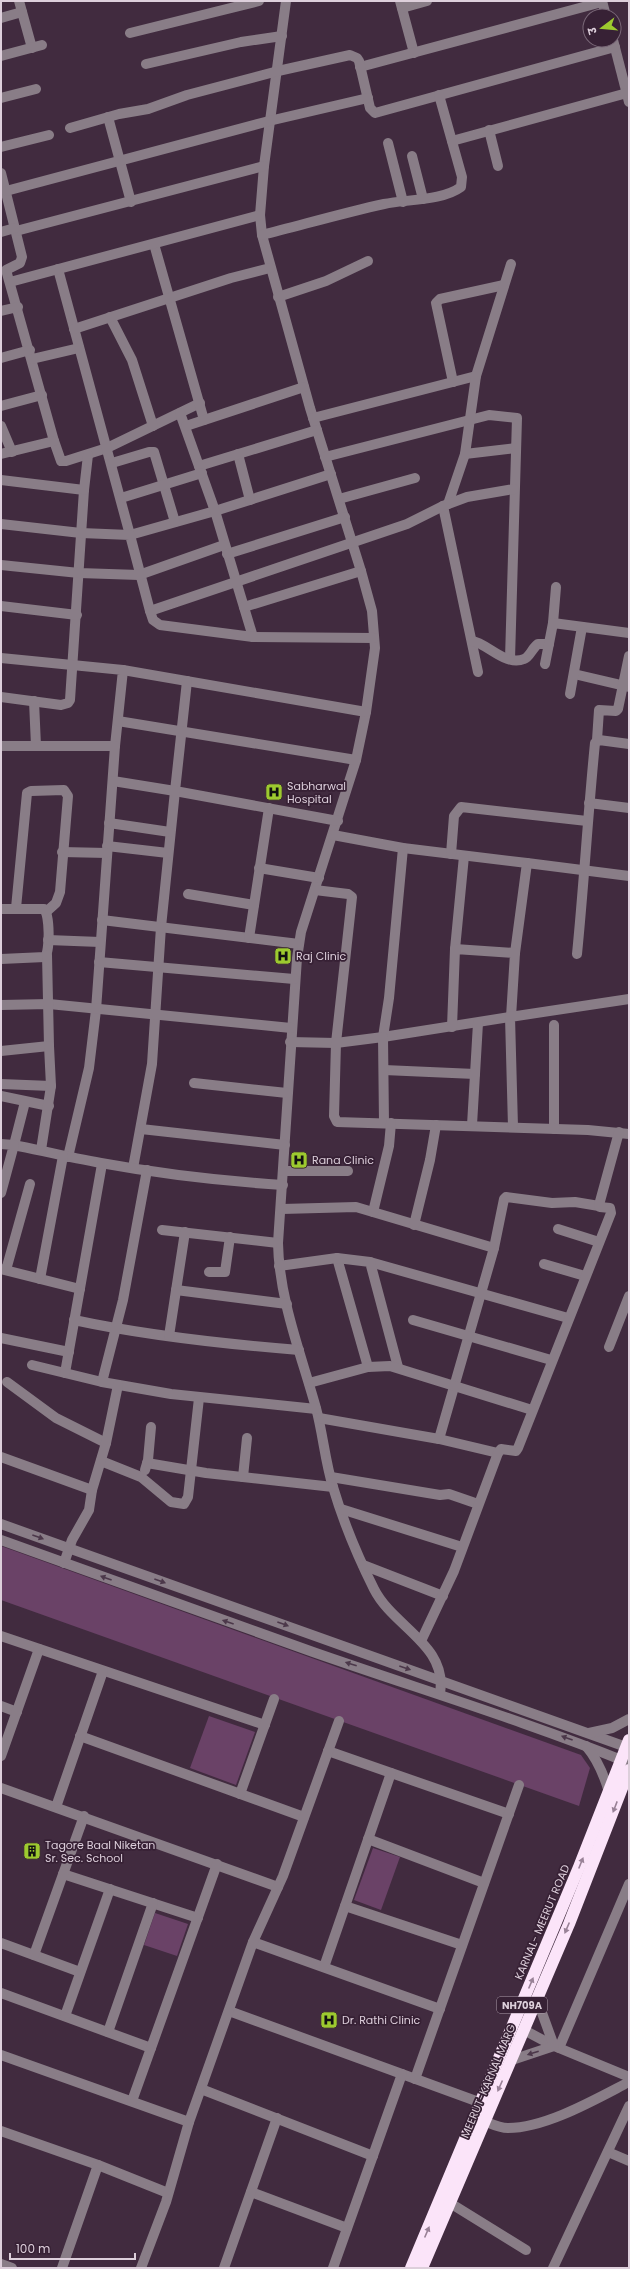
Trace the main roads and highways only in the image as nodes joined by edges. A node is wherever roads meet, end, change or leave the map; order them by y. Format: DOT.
graph roads {
  1 [pos="628,1745"];
  2 [pos="625,1762"];
  3 [pos="629,1770"];
  4 [pos="486,2105"];
  5 [pos="480,2120"];
  6 [pos="411,2268"];
  7 [pos="422,2268"];
  1 -- 2 [label="highway, KARNAL- MEERUT ROAD / NH709A"];
  4 -- 2 [label="highway, KARNAL- MEERUT ROAD / NH709A, one-way"];
  3 -- 4 [label="highway, MEERUT-KARNAL MARG / NH709A, one-way"];
  4 -- 5 [label="highway, MEERUT-KARNAL MARG / NH709A"];
  6 -- 5 [label="highway, NH709A, one-way"];
  5 -- 7 [label="highway, MEERUT-KARNAL MARG / NH709A"];
}
